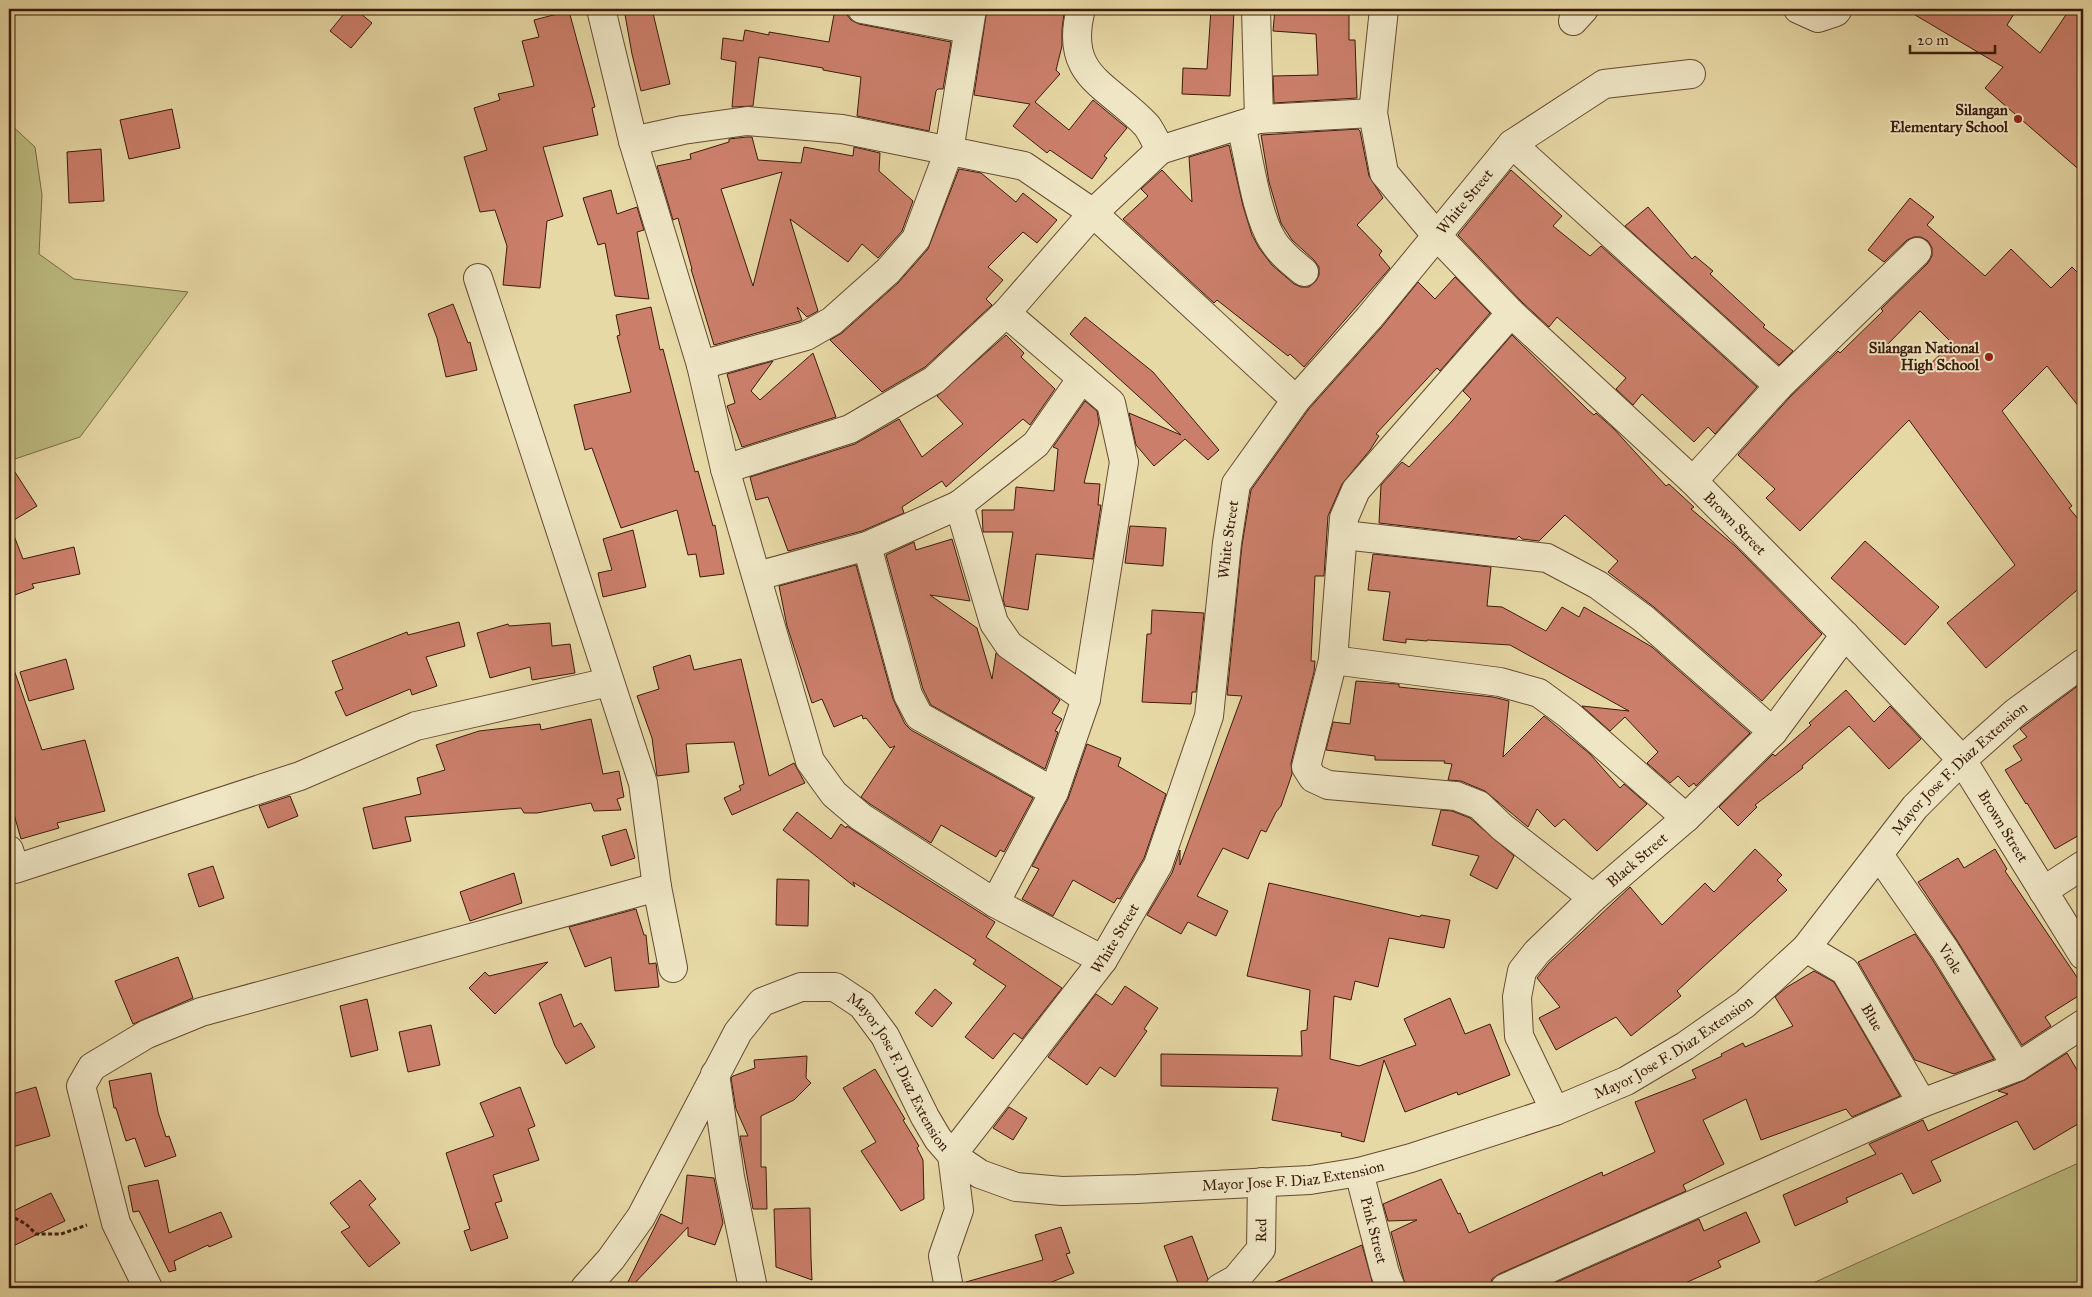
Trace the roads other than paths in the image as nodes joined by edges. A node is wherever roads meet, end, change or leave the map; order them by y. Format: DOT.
graph roads {
  1 [pos="601,9"];
  2 [pos="862,9"];
  3 [pos="1080,9"];
  4 [pos="1256,9"];
  5 [pos="1384,9"];
  6 [pos="1798,9"];
  7 [pos="1838,9"];
  8 [pos="970,19"];
  9 [pos="1691,74"];
  10 [pos="1373,113"];
  11 [pos="1250,122"];
  12 [pos="633,141"];
  13 [pos="1512,144"];
  14 [pos="1160,150"];
  15 [pos="949,151"];
  16 [pos="1093,213"];
  17 [pos="1437,236"];
  18 [pos="1916,252"];
  19 [pos="1304,272"];
  20 [pos="478,278"];
  21 [pos="1006,312"];
  22 [pos="1511,313"];
  23 [pos="701,364"];
  24 [pos="1082,378"];
  25 [pos="1779,386"];
  26 [pos="1296,400"];
  27 [pos="725,469"];
  28 [pos="1693,481"];
  29 [pos="959,505"];
  30 [pos="1344,535"];
  31 [pos="866,546"];
  32 [pos="757,576"];
  33 [pos="1845,635"];
  34 [pos="1333,660"];
  35 [pos="2083,662"];
  36 [pos="609,682"];
  37 [pos="1086,699"];
  38 [pos="1773,732"];
  39 [pos="1962,760"];
  40 [pos="1054,792"];
  41 [pos="1686,818"];
  42 [pos="9,850"];
  43 [pos="1879,855"];
  44 [pos="2083,865"];
  45 [pos="657,887"];
  46 [pos="2043,891"];
  47 [pos="1593,898"];
  48 [pos="996,903"];
  49 [pos="1806,948"];
  50 [pos="2083,955"];
  51 [pos="1103,960"];
  52 [pos="673,968"];
  53 [pos="2083,1024"];
  54 [pos="2017,1066"];
  55 [pos="714,1074"];
  56 [pos="1922,1103"];
  57 [pos="1555,1112"];
  58 [pos="952,1156"];
  59 [pos="1359,1172"];
  60 [pos="1262,1182"];
  61 [pos="148,1288"];
  62 [pos="585,1288"];
  63 [pos="753,1288"];
  64 [pos="949,1288"];
  65 [pos="1220,1288"];
  66 [pos="1391,1288"];
  67 [pos="1505,1288"];
  1 -- 12 [label="street"];
  2 -- 8 [label="street"];
  3 -- 14 [label="street"];
  4 -- 11 [label="street"];
  5 -- 10 [label="street, Brown Street"];
  6 -- 7 [label="street"];
  8 -- 15 [label="street"];
  9 -- 13 [label="street, White Street"];
  10 -- 11 [label="street"];
  10 -- 17 [label="street, Brown Street"];
  11 -- 14 [label="street"];
  11 -- 19 [label="street"];
  12 -- 15 [label="street"];
  12 -- 23 [label="street"];
  13 -- 17 [label="street, White Street"];
  13 -- 25 [label="street"];
  14 -- 16 [label="street"];
  15 -- 16 [label="street"];
  15 -- 23 [label="street"];
  16 -- 21 [label="street"];
  16 -- 26 [label="street"];
  17 -- 22 [label="street, Brown Street"];
  17 -- 26 [label="street, White Street"];
  18 -- 25 [label="street"];
  20 -- 36 [label="street"];
  21 -- 24 [label="street"];
  21 -- 27 [label="street"];
  22 -- 28 [label="street, Brown Street"];
  22 -- 30 [label="street"];
  23 -- 27 [label="street"];
  24 -- 29 [label="street"];
  24 -- 37 [label="street"];
  25 -- 28 [label="street"];
  26 -- 51 [label="street, White Street"];
  27 -- 32 [label="street"];
  28 -- 33 [label="street, Brown Street"];
  29 -- 31 [label="street"];
  29 -- 37 [label="street"];
  30 -- 34 [label="street"];
  30 -- 38 [label="street"];
  31 -- 32 [label="street"];
  31 -- 40 [label="street"];
  32 -- 48 [label="street"];
  33 -- 38 [label="street, Black Street"];
  33 -- 39 [label="street, Brown Street"];
  34 -- 41 [label="street"];
  34 -- 47 [label="street"];
  35 -- 39 [label="street, Mayor Jose F. Diaz Extension"];
  36 -- 42 [label="street"];
  36 -- 45 [label="street"];
  37 -- 40 [label="street"];
  38 -- 41 [label="street, Black Street"];
  39 -- 43 [label="street, Mayor Jose F. Diaz Extension"];
  39 -- 46 [label="street, Brown Street"];
  40 -- 48 [label="street"];
  41 -- 47 [label="street, Black Street"];
  43 -- 49 [label="street, Mayor Jose F. Diaz Extension"];
  43 -- 54 [label="street, Viole"];
  44 -- 46 [label="street"];
  45 -- 52 [label="street"];
  45 -- 61 [label="street"];
  46 -- 50 [label="street, Brown Street"];
  47 -- 57 [label="street, Black Street"];
  48 -- 51 [label="street"];
  49 -- 56 [label="street, Blue"];
  49 -- 57 [label="street, Mayor Jose F. Diaz Extension"];
  51 -- 58 [label="street, White Street"];
  53 -- 54 [label="street"];
  54 -- 56 [label="street"];
  55 -- 58 [label="street, Mayor Jose F. Diaz Extension"];
  55 -- 62 [label="street, Mayor Jose F. Diaz Extension"];
  55 -- 63 [label="street"];
  56 -- 67 [label="street"];
  57 -- 59 [label="street, Mayor Jose F. Diaz Extension"];
  58 -- 60 [label="street, Mayor Jose F. Diaz Extension"];
  58 -- 64 [label="street"];
  59 -- 60 [label="street, Mayor Jose F. Diaz Extension"];
  59 -- 66 [label="street, Pink Street"];
  60 -- 65 [label="street, Red"];
}
